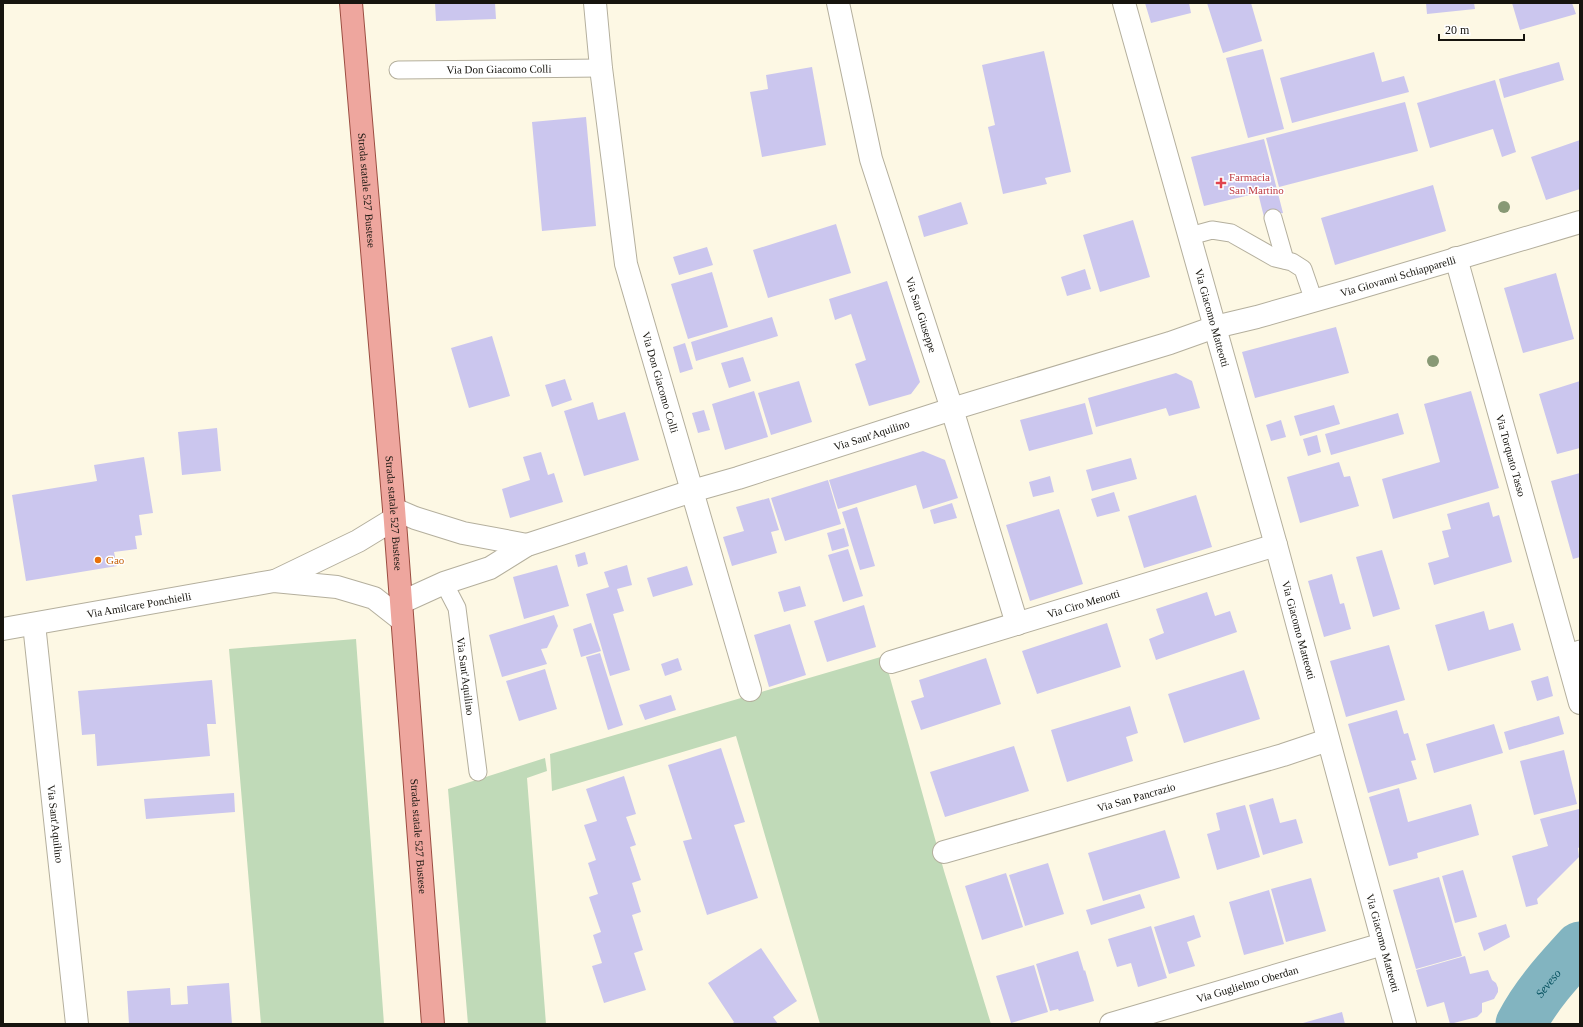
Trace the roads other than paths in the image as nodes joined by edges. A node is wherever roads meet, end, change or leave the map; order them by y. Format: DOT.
graph roads {
  1 [pos="351,3"];
  2 [pos="595,3"];
  3 [pos="838,3"];
  4 [pos="1124,3"];
  5 [pos="601,68"];
  6 [pos="398,70"];
  7 [pos="1273,218"];
  8 [pos="1580,222"];
  9 [pos="1190,236"];
  10 [pos="1456,258"];
  11 [pos="1285,260"];
  12 [pos="1314,301"];
  13 [pos="1215,327"];
  14 [pos="952,409"];
  15 [pos="692,491"];
  16 [pos="394,514"];
  17 [pos="527,545"];
  18 [pos="1276,545"];
  19 [pos="274,581"];
  20 [pos="444,583"];
  21 [pos="401,612"];
  22 [pos="34,624"];
  23 [pos="1017,624"];
  24 [pos="3,629"];
  25 [pos="1573,651"];
  26 [pos="891,662"];
  27 [pos="750,690"];
  28 [pos="1580,703"];
  29 [pos="1328,740"];
  30 [pos="478,772"];
  31 [pos="944,852"];
  32 [pos="1383,944"];
  33 [pos="77,1024"];
  34 [pos="433,1024"];
  35 [pos="1111,1024"];
  36 [pos="1405,1024"];
  1 -- 16 [label="main road, Strada statale 527 Bustese"];
  2 -- 5 [label="street, Via Don Giacomo Colli"];
  3 -- 14 [label="street, Via San Giuseppe"];
  4 -- 9 [label="street, Via Giacomo Matteotti"];
  5 -- 6 [label="lane, Via Don Giacomo Colli"];
  5 -- 15 [label="street, Via Don Giacomo Colli"];
  7 -- 11 [label="lane"];
  8 -- 10 [label="street, Via Giovanni Schiapparelli"];
  9 -- 11 [label="lane"];
  9 -- 13 [label="street, Via Giacomo Matteotti"];
  10 -- 12 [label="street, Via Giovanni Schiapparelli"];
  10 -- 25 [label="street, Via Torquato Tasso"];
  11 -- 12 [label="lane"];
  12 -- 13 [label="street, Via Giovanni Schiapparelli"];
  13 -- 14 [label="street, Via Sant'Aquilino"];
  13 -- 18 [label="street, Via Giacomo Matteotti"];
  14 -- 15 [label="street, Via Sant'Aquilino"];
  14 -- 23 [label="street, Via San Giuseppe"];
  15 -- 17 [label="street, Via Sant'Aquilino"];
  15 -- 27 [label="street, Via Don Giacomo Colli"];
  16 -- 17 [label="street, Via Sant'Aquilino"];
  16 -- 19 [label="street, Via Amilcare Ponchielli"];
  16 -- 21 [label="main road, Strada statale 527 Bustese"];
  17 -- 20 [label="street, Via Sant'Aquilino"];
  18 -- 23 [label="street, Via Ciro Menotti"];
  18 -- 29 [label="street, Via Giacomo Matteotti"];
  19 -- 21 [label="street, Via Amilcare Ponchielli"];
  19 -- 22 [label="street, Via Amilcare Ponchielli"];
  20 -- 21 [label="street, Via Sant'Aquilino"];
  20 -- 30 [label="lane, Via Sant'Aquilino"];
  21 -- 34 [label="main road, Strada statale 527 Bustese"];
  22 -- 24 [label="street, Via Amilcare Ponchielli"];
  22 -- 33 [label="street, Via Sant'Aquilino"];
  23 -- 26 [label="street, Via Ciro Menotti"];
  25 -- 28 [label="street, Via Torquato Tasso"];
  29 -- 31 [label="street, Via San Pancrazio"];
  29 -- 32 [label="street, Via Giacomo Matteotti"];
  32 -- 35 [label="street, Via Guglielmo Oberdan"];
  32 -- 36 [label="street, Via Giacomo Matteotti"];
}
